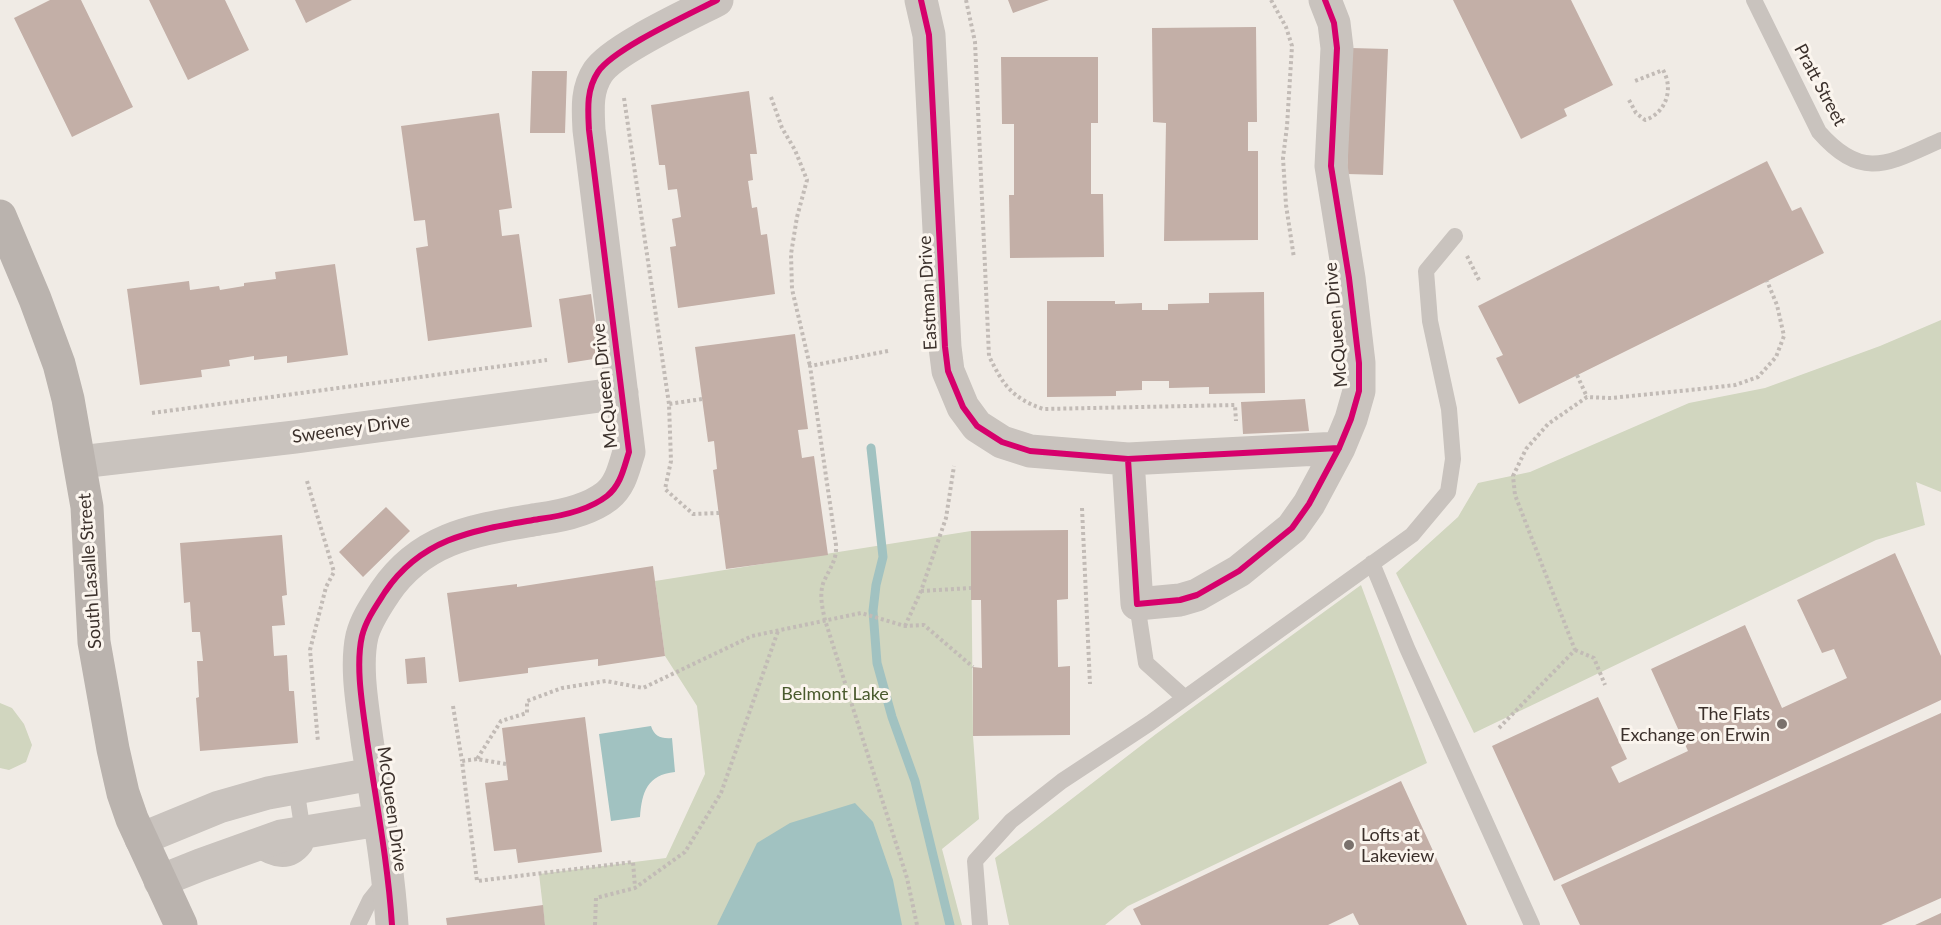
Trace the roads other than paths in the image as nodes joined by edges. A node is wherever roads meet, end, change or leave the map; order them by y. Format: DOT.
graph roads {
  1 [pos="717,0"];
  2 [pos="921,0"];
  3 [pos="1325,0"];
  4 [pos="1754,0"];
  5 [pos="1941,140"];
  6 [pos="0,216"];
  7 [pos="1455,236"];
  8 [pos="622,393"];
  9 [pos="1339,448"];
  10 [pos="1128,459"];
  11 [pos="80,462"];
  12 [pos="1372,563"];
  13 [pos="1137,604"];
  14 [pos="1185,698"];
  15 [pos="372,774"];
  16 [pos="296,787"];
  17 [pos="379,820"];
  18 [pos="304,832"];
  19 [pos="141,839"];
  20 [pos="387,878"];
  21 [pos="160,881"];
  22 [pos="181,925"];
  23 [pos="358,925"];
  24 [pos="392,925"];
  25 [pos="980,925"];
  26 [pos="1532,925"];
  1 -- 8 [label="street, McQueen Drive"];
  2 -- 10 [label="street, Eastman Drive"];
  3 -- 9 [label="street, McQueen Drive"];
  4 -- 5 [label="lane, Pratt Street"];
  6 -- 11 [label="street, South Lasalle Street"];
  7 -- 12 [label="lane"];
  8 -- 11 [label="street, Sweeney Drive"];
  8 -- 15 [label="street, McQueen Drive"];
  9 -- 10 [label="street, Eastman Drive"];
  9 -- 13 [label="street, McQueen Drive"];
  10 -- 13 [label="street"];
  11 -- 19 [label="street, South Lasalle Street"];
  12 -- 14 [label="lane"];
  12 -- 26 [label="lane"];
  13 -- 14 [label="lane"];
  14 -- 25 [label="lane"];
  15 -- 16 [label="street, McQueen Drive"];
  15 -- 17 [label="street, McQueen Drive"];
  16 -- 18 [label="lane"];
  16 -- 19 [label="street, McQueen Drive"];
  17 -- 18 [label="street, McQueen Drive"];
  17 -- 20 [label="street, McQueen Drive"];
  18 -- 21 [label="street, McQueen Drive"];
  19 -- 21 [label="street, South Lasalle Street"];
  20 -- 23 [label="lane"];
  20 -- 24 [label="street, McQueen Drive"];
  21 -- 22 [label="street, South Lasalle Street"];
}
